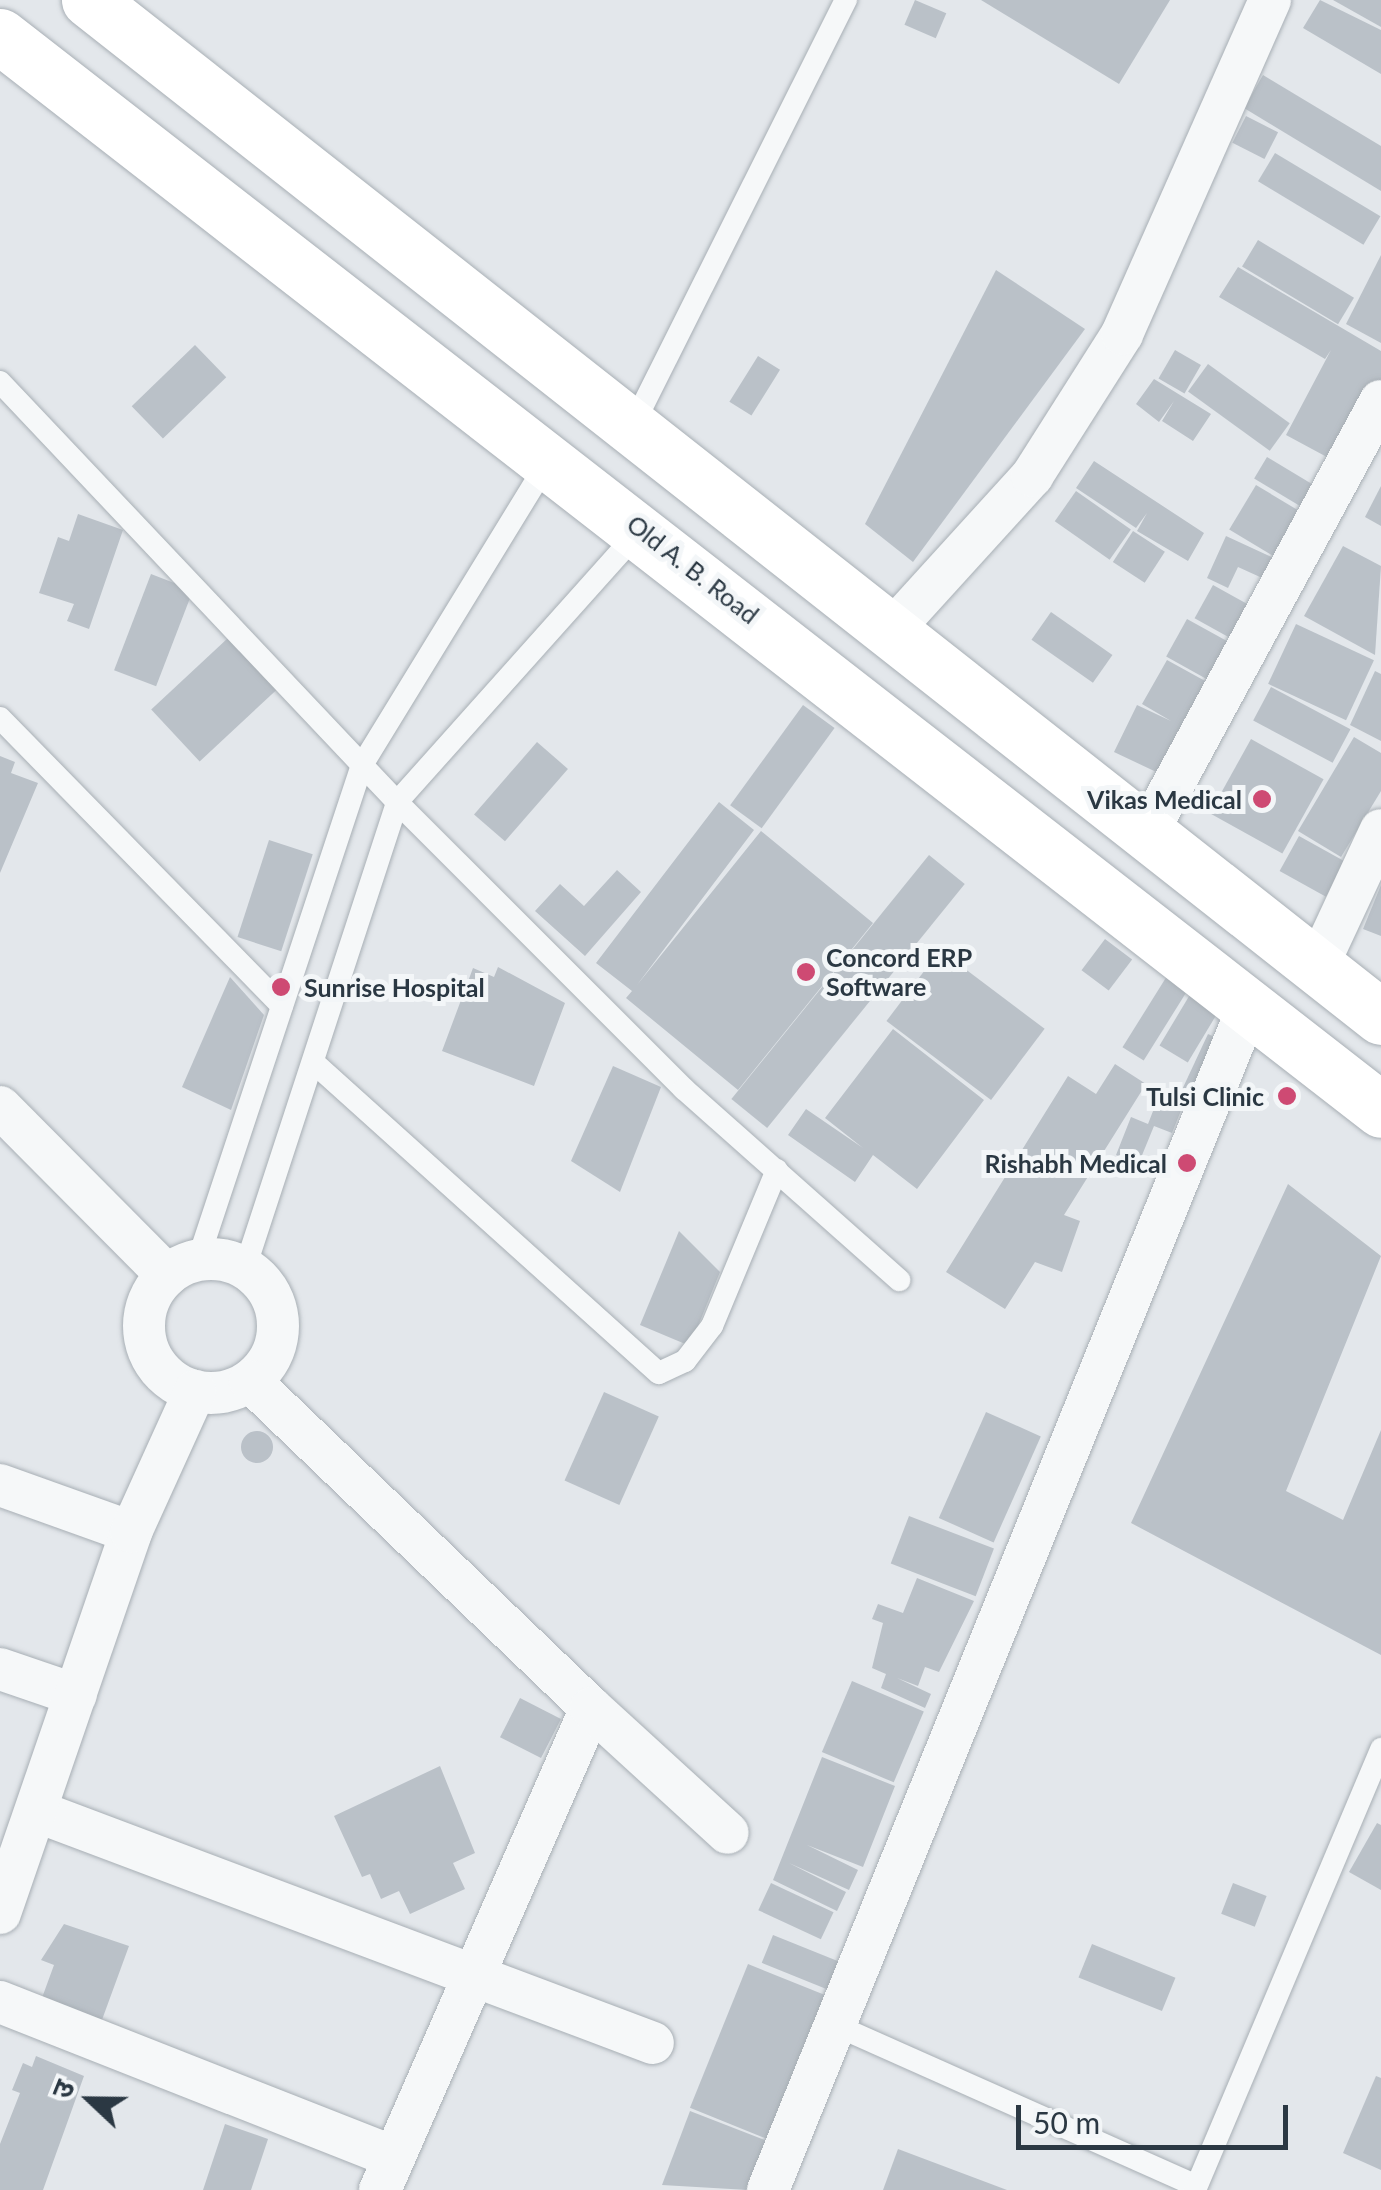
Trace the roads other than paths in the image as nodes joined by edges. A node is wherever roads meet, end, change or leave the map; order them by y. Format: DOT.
graph roads {
  1 [pos="89,0"];
  2 [pos="846,0"];
  3 [pos="1270,0"];
  4 [pos="0,36"];
  5 [pos="158,57"];
  6 [pos="101,116"];
  7 [pos="0,382"];
  8 [pos="1381,401"];
  9 [pos="632,428"];
  10 [pos="551,458"];
  11 [pos="641,528"];
  12 [pos="891,630"];
  13 [pos="0,718"];
  14 [pos="362,765"];
  15 [pos="397,802"];
  16 [pos="1381,830"];
  17 [pos="1147,833"];
  18 [pos="1317,967"];
  19 [pos="282,1006"];
  20 [pos="1249,1006"];
  21 [pos="1381,1017"];
  22 [pos="313,1062"];
  23 [pos="0,1107"];
  24 [pos="1381,1110"];
  25 [pos="777,1170"];
  26 [pos="183,1267"];
  27 [pos="245,1268"];
  28 [pos="899,1280"];
  29 [pos="250,1381"];
  30 [pos="195,1392"];
  31 [pos="0,1485"];
  32 [pos="132,1532"];
  33 [pos="0,1669"];
  34 [pos="76,1694"];
  35 [pos="591,1708"];
  36 [pos="1381,1748"];
  37 [pos="36,1810"];
  38 [pos="728,1833"];
  39 [pos="1,1908"];
  40 [pos="469,1975"];
  41 [pos="0,2002"];
  42 [pos="835,2025"];
  43 [pos="653,2042"];
  44 [pos="387,2174"];
  45 [pos="1196,2188"];
  46 [pos="768,2190"];
  1 -- 5 [label="main road"];
  2 -- 9 [label="lane"];
  3 -- 12 [label="street"];
  4 -- 6 [label="main road, Old A. B. Road"];
  5 -- 6 [label="main road"];
  5 -- 9 [label="main road"];
  6 -- 10 [label="main road, Old A. B. Road"];
  7 -- 14 [label="lane"];
  8 -- 17 [label="street"];
  9 -- 12 [label="main road"];
  10 -- 11 [label="main road, Old A. B. Road"];
  10 -- 14 [label="lane"];
  11 -- 15 [label="lane"];
  11 -- 20 [label="main road, Old A. B. Road"];
  12 -- 17 [label="main road"];
  13 -- 19 [label="lane"];
  14 -- 15 [label="lane"];
  14 -- 19 [label="lane"];
  15 -- 22 [label="lane"];
  15 -- 25 [label="lane"];
  16 -- 18 [label="street"];
  17 -- 18 [label="main road"];
  18 -- 21 [label="main road"];
  19 -- 26 [label="lane"];
  20 -- 24 [label="main road, Old A. B. Road"];
  20 -- 42 [label="street"];
  22 -- 25 [label="lane"];
  22 -- 27 [label="lane"];
  23 -- 26 [label="street"];
  25 -- 28 [label="lane"];
  26 -- 27 [label="street"];
  26 -- 30 [label="street"];
  27 -- 29 [label="street"];
  29 -- 30 [label="street"];
  29 -- 35 [label="street"];
  30 -- 32 [label="street"];
  31 -- 32 [label="street"];
  32 -- 34 [label="street"];
  33 -- 34 [label="street"];
  34 -- 37 [label="street"];
  35 -- 38 [label="street"];
  35 -- 40 [label="street"];
  36 -- 45 [label="lane"];
  37 -- 39 [label="street"];
  37 -- 40 [label="street"];
  40 -- 43 [label="street"];
  40 -- 44 [label="street"];
  41 -- 44 [label="street"];
  42 -- 45 [label="lane"];
  42 -- 46 [label="street"];
}
